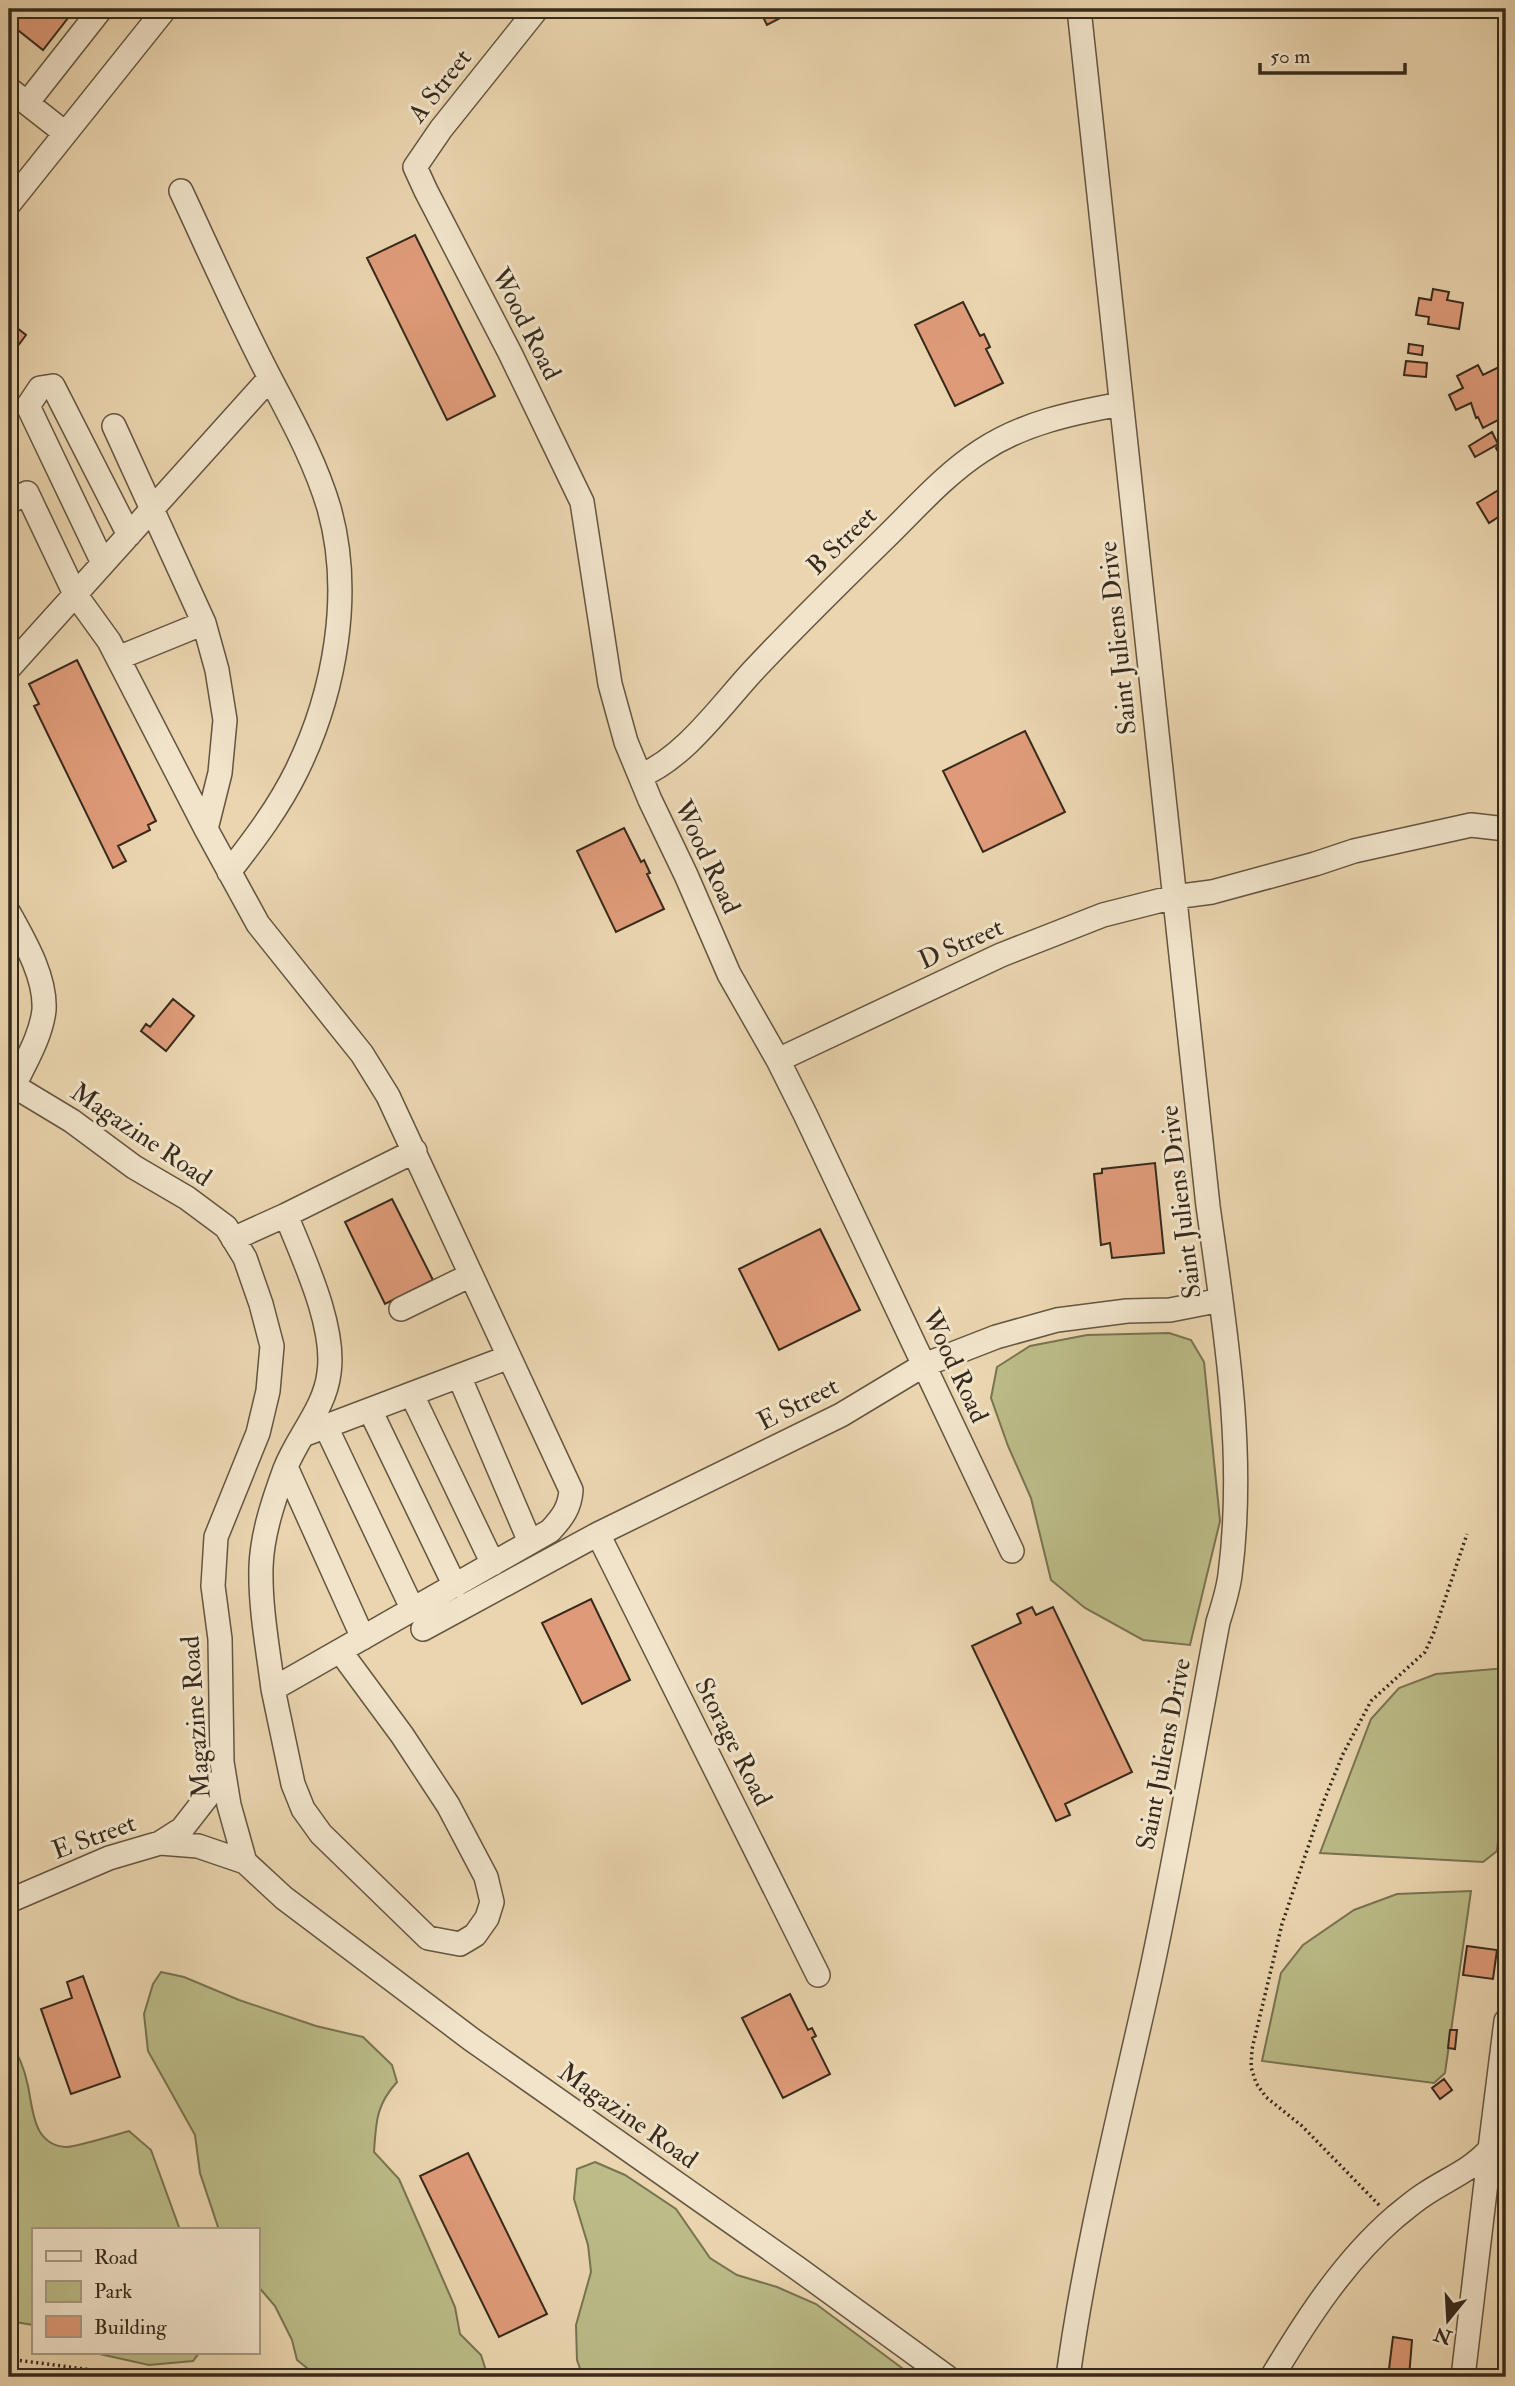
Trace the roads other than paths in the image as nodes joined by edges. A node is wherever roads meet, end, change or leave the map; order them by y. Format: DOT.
graph roads {
  1 [pos="101,9"];
  2 [pos="165,9"];
  3 [pos="537,9"];
  4 [pos="1079,9"];
  5 [pos="18,96"];
  6 [pos="65,133"];
  7 [pos="415,167"];
  8 [pos="181,191"];
  9 [pos="9,204"];
  10 [pos="270,378"];
  11 [pos="1121,404"];
  12 [pos="114,426"];
  13 [pos="9,502"];
  14 [pos="152,508"];
  15 [pos="129,534"];
  16 [pos="103,563"];
  17 [pos="75,594"];
  18 [pos="204,623"];
  19 [pos="118,658"];
  20 [pos="9,668"];
  21 [pos="640,776"];
  22 [pos="206,829"];
  23 [pos="1506,829"];
  24 [pos="229,872"];
  25 [pos="1174,897"];
  26 [pos="9,913"];
  27 [pos="778,1060"];
  28 [pos="11,1085"];
  29 [pos="415,1151"];
  30 [pos="286,1214"];
  31 [pos="233,1238"];
  32 [pos="471,1275"];
  33 [pos="1221,1300"];
  34 [pos="401,1309"];
  35 [pos="509,1357"];
  36 [pos="924,1365"];
  37 [pos="458,1376"];
  38 [pos="412,1395"];
  39 [pos="370,1410"];
  40 [pos="326,1427"];
  41 [pos="303,1435"];
  42 [pos="286,1467"];
  43 [pos="598,1534"];
  44 [pos="530,1542"];
  45 [pos="1012,1550"];
  46 [pos="493,1564"];
  47 [pos="455,1586"];
  48 [pos="418,1619"];
  49 [pos="363,1638"];
  50 [pos="341,1651"];
  51 [pos="273,1689"];
  52 [pos="224,1775"];
  53 [pos="160,1843"];
  54 [pos="245,1862"];
  55 [pos="9,1901"];
  56 [pos="818,1975"];
  57 [pos="1506,2021"];
  58 [pos="1490,2149"];
  59 [pos="1506,2185"];
  60 [pos="1485,2194"];
  61 [pos="947,2377"];
  62 [pos="1068,2377"];
  63 [pos="1272,2377"];
  64 [pos="1463,2377"];
  1 -- 5 [label="street"];
  2 -- 6 [label="street"];
  3 -- 7 [label="street, A Street"];
  4 -- 11 [label="street, Saint Juliens Drive"];
  5 -- 6 [label="street"];
  6 -- 9 [label="street"];
  7 -- 21 [label="street, Wood Road"];
  8 -- 10 [label="street"];
  10 -- 14 [label="street"];
  10 -- 24 [label="street"];
  11 -- 21 [label="street, B Street"];
  11 -- 25 [label="street, Saint Juliens Drive"];
  12 -- 14 [label="street"];
  13 -- 17 [label="street"];
  14 -- 15 [label="street"];
  14 -- 18 [label="street"];
  15 -- 16 [label="street"];
  15 -- 16 [label="street"];
  16 -- 17 [label="street"];
  17 -- 19 [label="street"];
  17 -- 20 [label="street"];
  18 -- 19 [label="street"];
  18 -- 22 [label="street"];
  19 -- 22 [label="street"];
  21 -- 27 [label="street, Wood Road"];
  22 -- 24 [label="street"];
  23 -- 25 [label="street, D Street"];
  24 -- 29 [label="street"];
  25 -- 27 [label="street, D Street"];
  25 -- 33 [label="street, Saint Juliens Drive"];
  26 -- 28 [label="street"];
  27 -- 36 [label="street, Wood Road"];
  28 -- 31 [label="street, Magazine Road"];
  29 -- 30 [label="street"];
  29 -- 32 [label="street"];
  30 -- 31 [label="street"];
  30 -- 41 [label="street"];
  31 -- 52 [label="street, Magazine Road"];
  32 -- 34 [label="street"];
  32 -- 35 [label="street"];
  33 -- 36 [label="street, E Street"];
  33 -- 62 [label="street, Saint Juliens Drive"];
  35 -- 37 [label="street"];
  35 -- 44 [label="street"];
  36 -- 43 [label="street, E Street"];
  36 -- 45 [label="street, Wood Road"];
  37 -- 38 [label="street"];
  37 -- 44 [label="street"];
  38 -- 39 [label="street"];
  38 -- 46 [label="street"];
  39 -- 40 [label="street"];
  39 -- 47 [label="street"];
  40 -- 41 [label="street"];
  40 -- 48 [label="street"];
  41 -- 42 [label="street"];
  42 -- 49 [label="street"];
  42 -- 51 [label="street"];
  43 -- 48 [label="street, E Street"];
  43 -- 56 [label="street, Storage Road"];
  44 -- 46 [label="street"];
  46 -- 47 [label="street"];
  47 -- 48 [label="street"];
  48 -- 49 [label="street"];
  49 -- 50 [label="street"];
  50 -- 51 [label="street"];
  50 -- 51 [label="street"];
  52 -- 53 [label="street, E Street"];
  52 -- 54 [label="street, Magazine Road"];
  53 -- 54 [label="street, E Street"];
  53 -- 55 [label="street, E Street"];
  54 -- 61 [label="street, Magazine Road"];
  57 -- 58 [label="street"];
  58 -- 60 [label="street"];
  58 -- 63 [label="street"];
  59 -- 60 [label="street"];
  60 -- 64 [label="street"];
}
